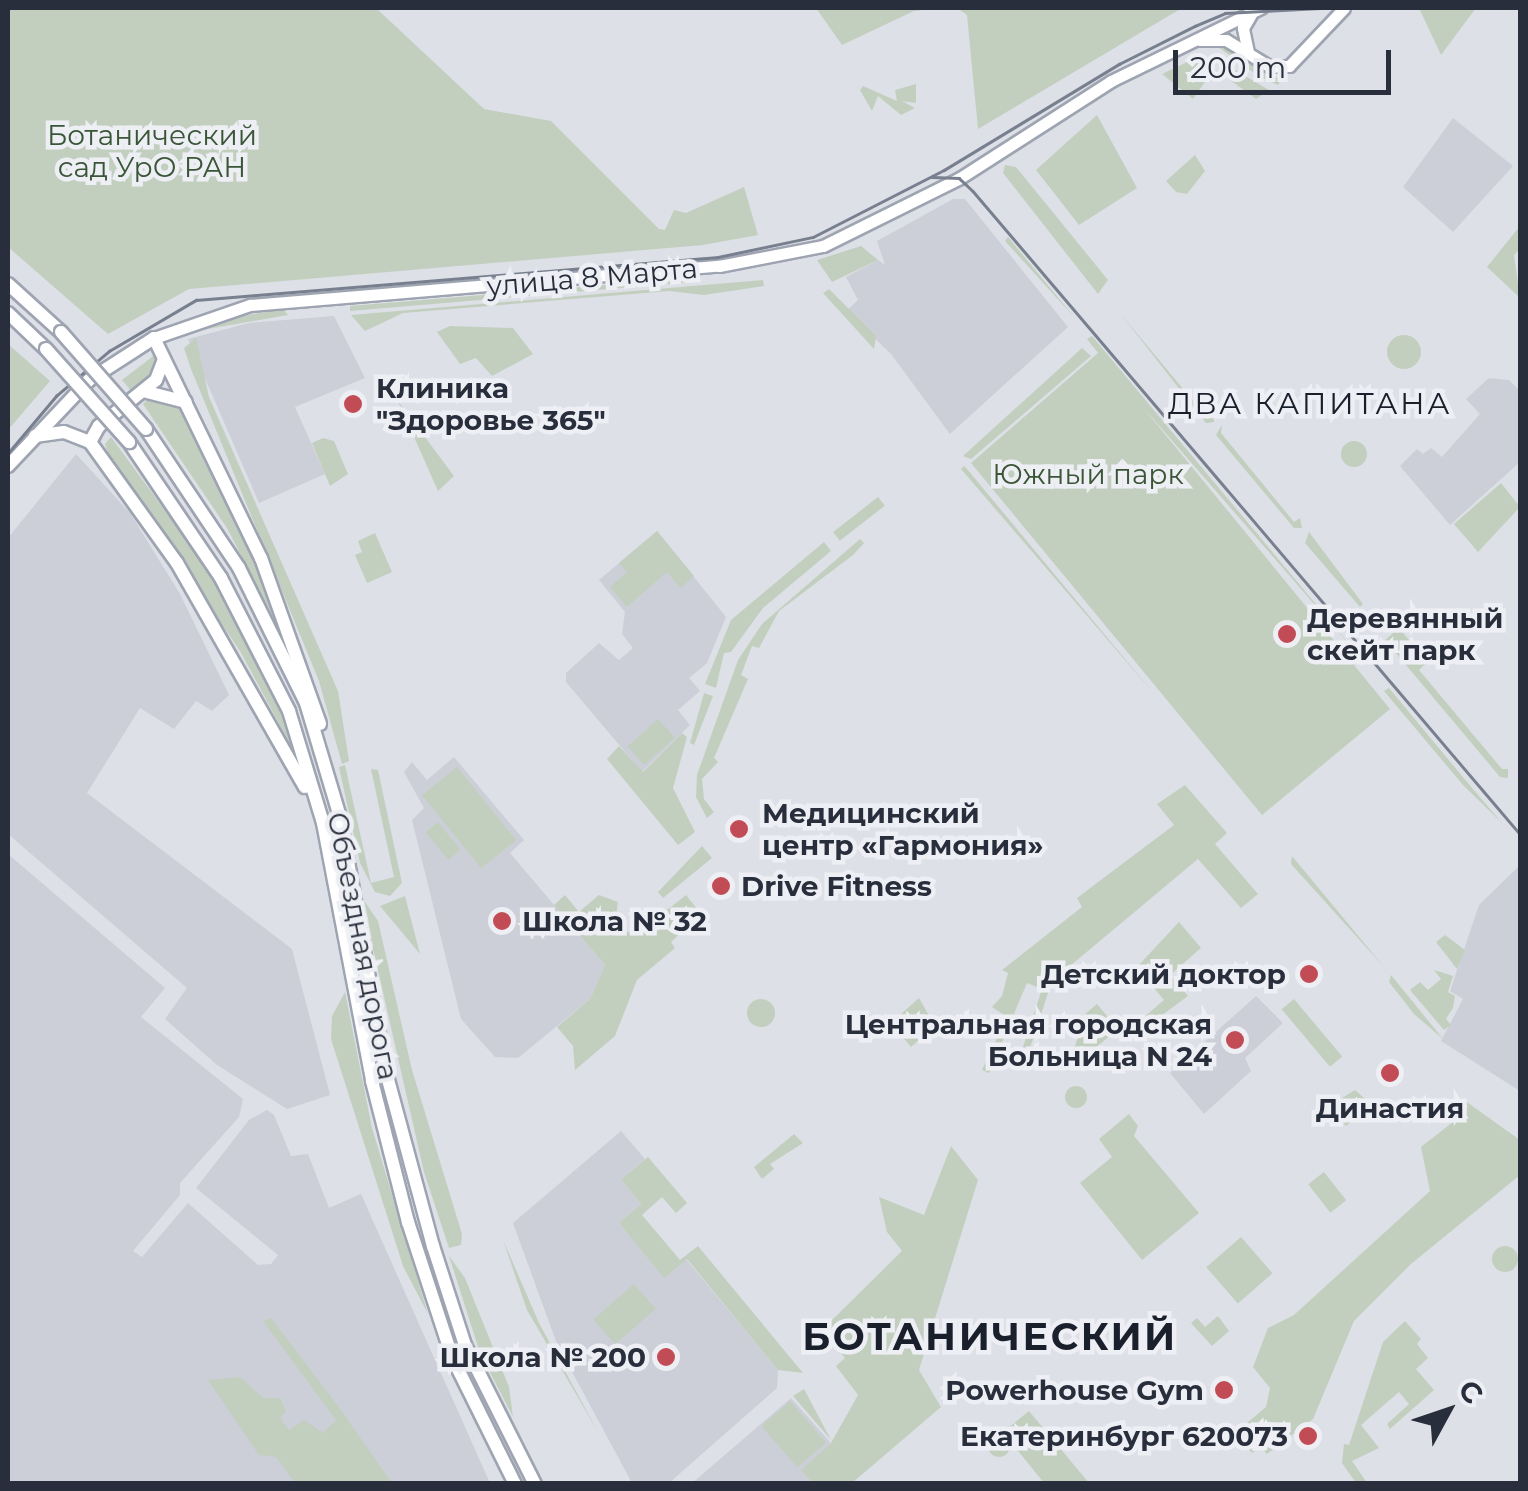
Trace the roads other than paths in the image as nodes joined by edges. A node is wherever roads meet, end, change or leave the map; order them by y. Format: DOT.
graph roads {
  1 [pos="1344,8"];
  2 [pos="1257,9"];
  3 [pos="1177,46"];
  4 [pos="1251,55"];
  5 [pos="8,284"];
  6 [pos="8,313"];
  7 [pos="154,338"];
  8 [pos="164,357"];
  9 [pos="142,391"];
  10 [pos="188,404"];
  11 [pos="32,436"];
  12 [pos="90,442"];
  13 [pos="8,466"];
  14 [pos="331,781"];
  15 [pos="323,823"];
  16 [pos="515,1484"];
  17 [pos="534,1484"];
  1 -- 4 [label="main road, улица 8 Марта"];
  2 -- 3 [label="main road, улица 8 Марта"];
  2 -- 4 [label="main road"];
  3 -- 4 [label="main road, улица 8 Марта"];
  3 -- 7 [label="main road, улица 8 Марта"];
  5 -- 14 [label="main road, Объездная дорога, bridge"];
  6 -- 15 [label="main road, Объездная дорога, bridge"];
  7 -- 8 [label="main road"];
  7 -- 11 [label="main road, улица 8 Марта"];
  8 -- 9 [label="main road"];
  8 -- 10 [label="main road"];
  9 -- 10 [label="main road"];
  9 -- 12 [label="main road"];
  10 -- 14 [label="main road"];
  11 -- 12 [label="main road"];
  11 -- 13 [label="main road, улица 8 Марта"];
  12 -- 15 [label="main road"];
  14 -- 17 [label="main road, Объездная дорога"];
  15 -- 16 [label="main road, Объездная дорога"];
}
